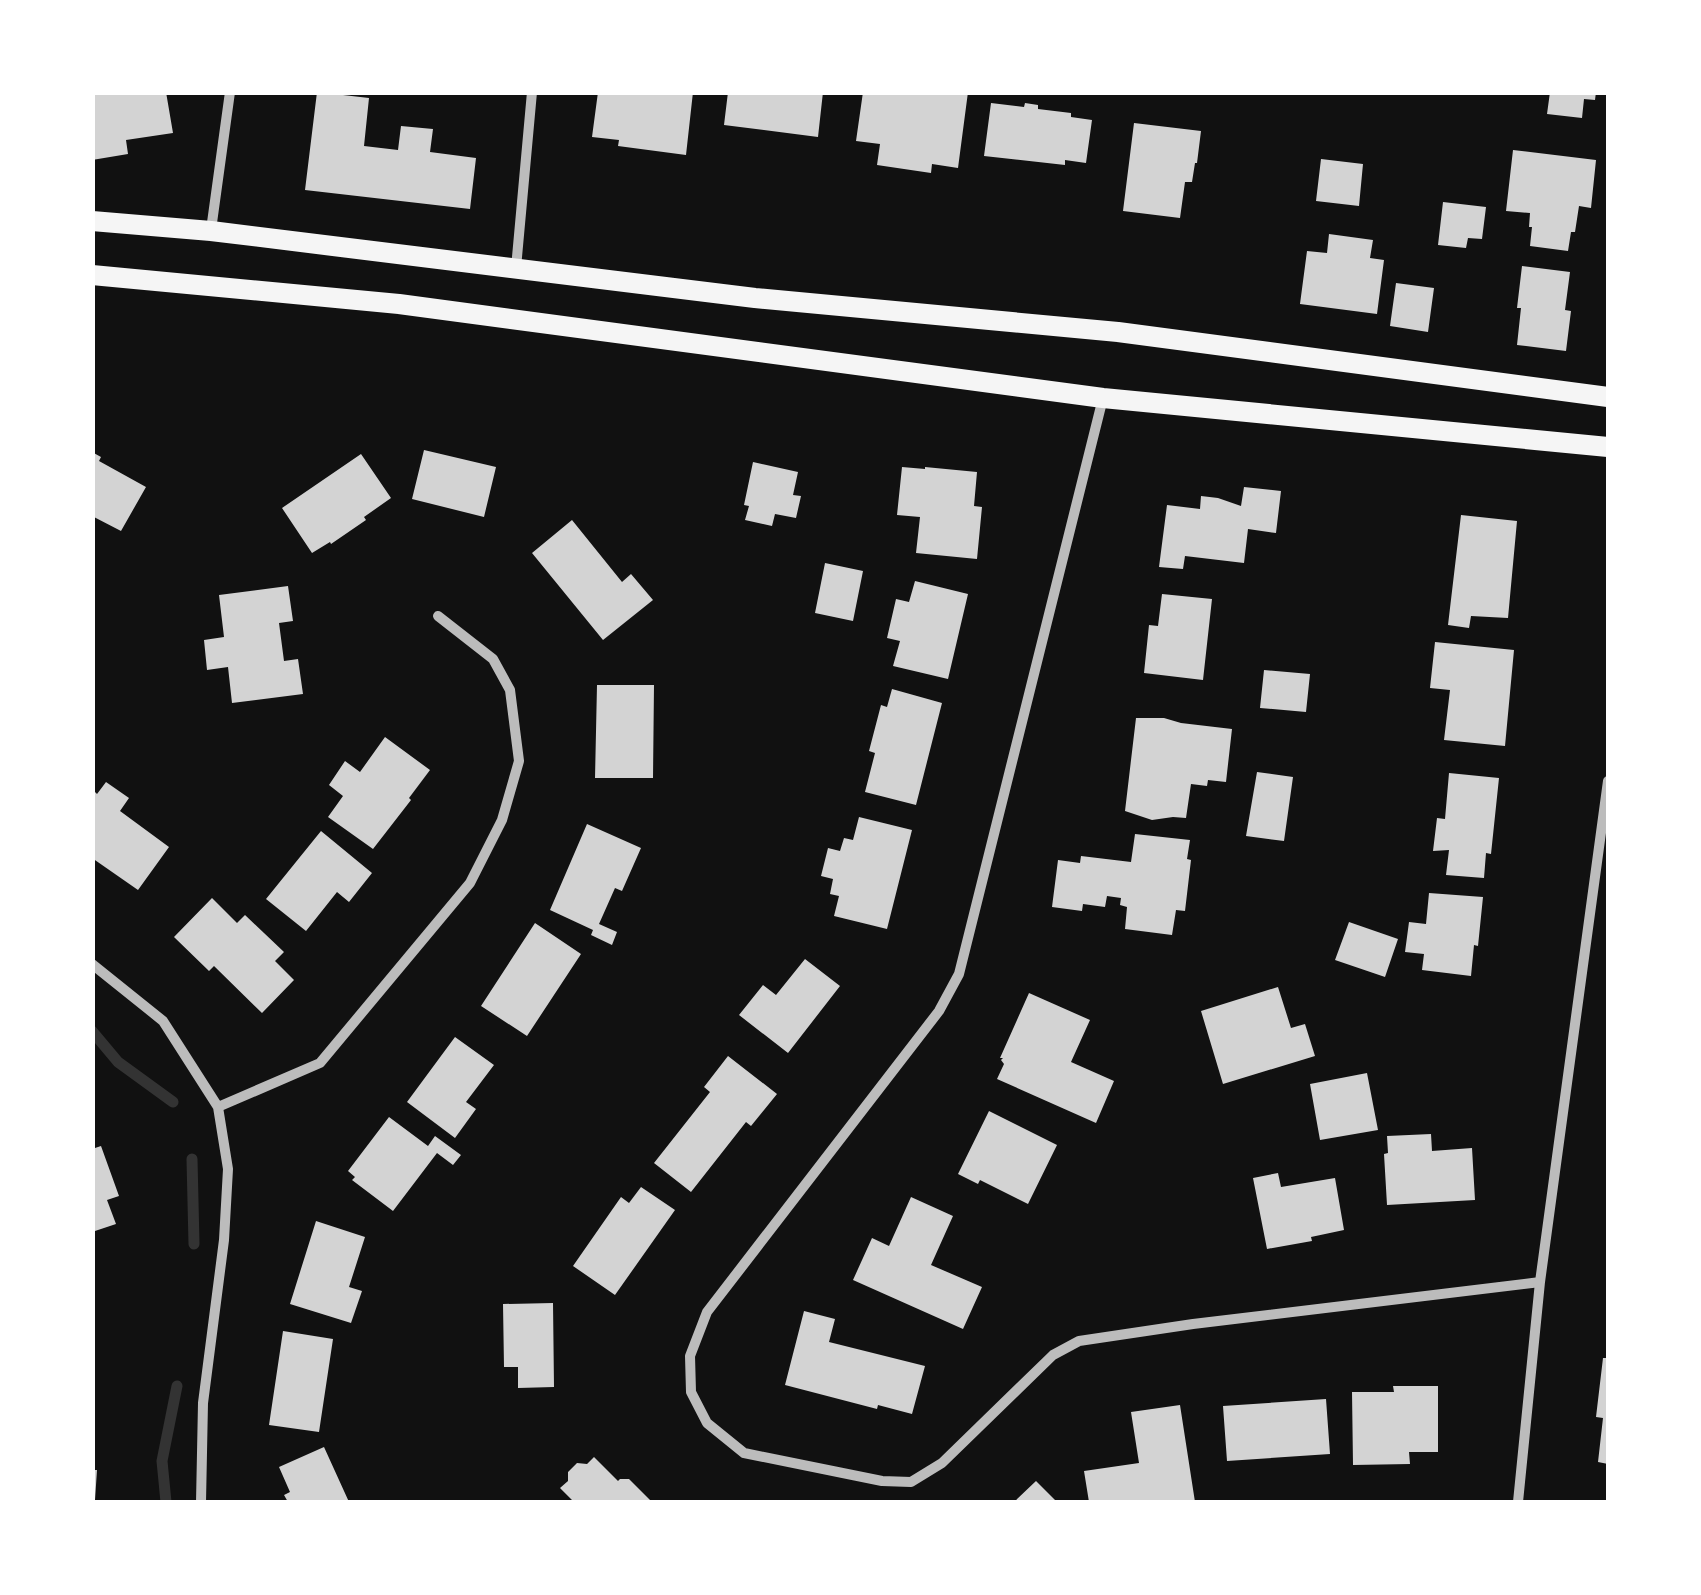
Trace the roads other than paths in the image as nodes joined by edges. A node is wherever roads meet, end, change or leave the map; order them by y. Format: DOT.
graph roads {
  1 [pos="230,92"];
  2 [pos="532,92"];
  3 [pos="92,221"];
  4 [pos="211,231"];
  5 [pos="516,268"];
  6 [pos="92,275"];
  7 [pos="1608,397"];
  8 [pos="1103,398"];
  9 [pos="1608,447"];
  10 [pos="438,616"];
  11 [pos="1608,781"];
  12 [pos="92,964"];
  13 [pos="218,1108"];
  14 [pos="1540,1282"];
  15 [pos="201,1502"];
  16 [pos="1518,1502"];
  1 -- 4 [label="street"];
  2 -- 5 [label="street"];
  3 -- 4 [label="main road"];
  4 -- 5 [label="main road"];
  5 -- 7 [label="main road"];
  6 -- 8 [label="main road"];
  8 -- 9 [label="main road"];
  8 -- 14 [label="street"];
  10 -- 13 [label="street"];
  11 -- 14 [label="street"];
  12 -- 13 [label="street"];
  13 -- 15 [label="street"];
  14 -- 16 [label="street"];
}
